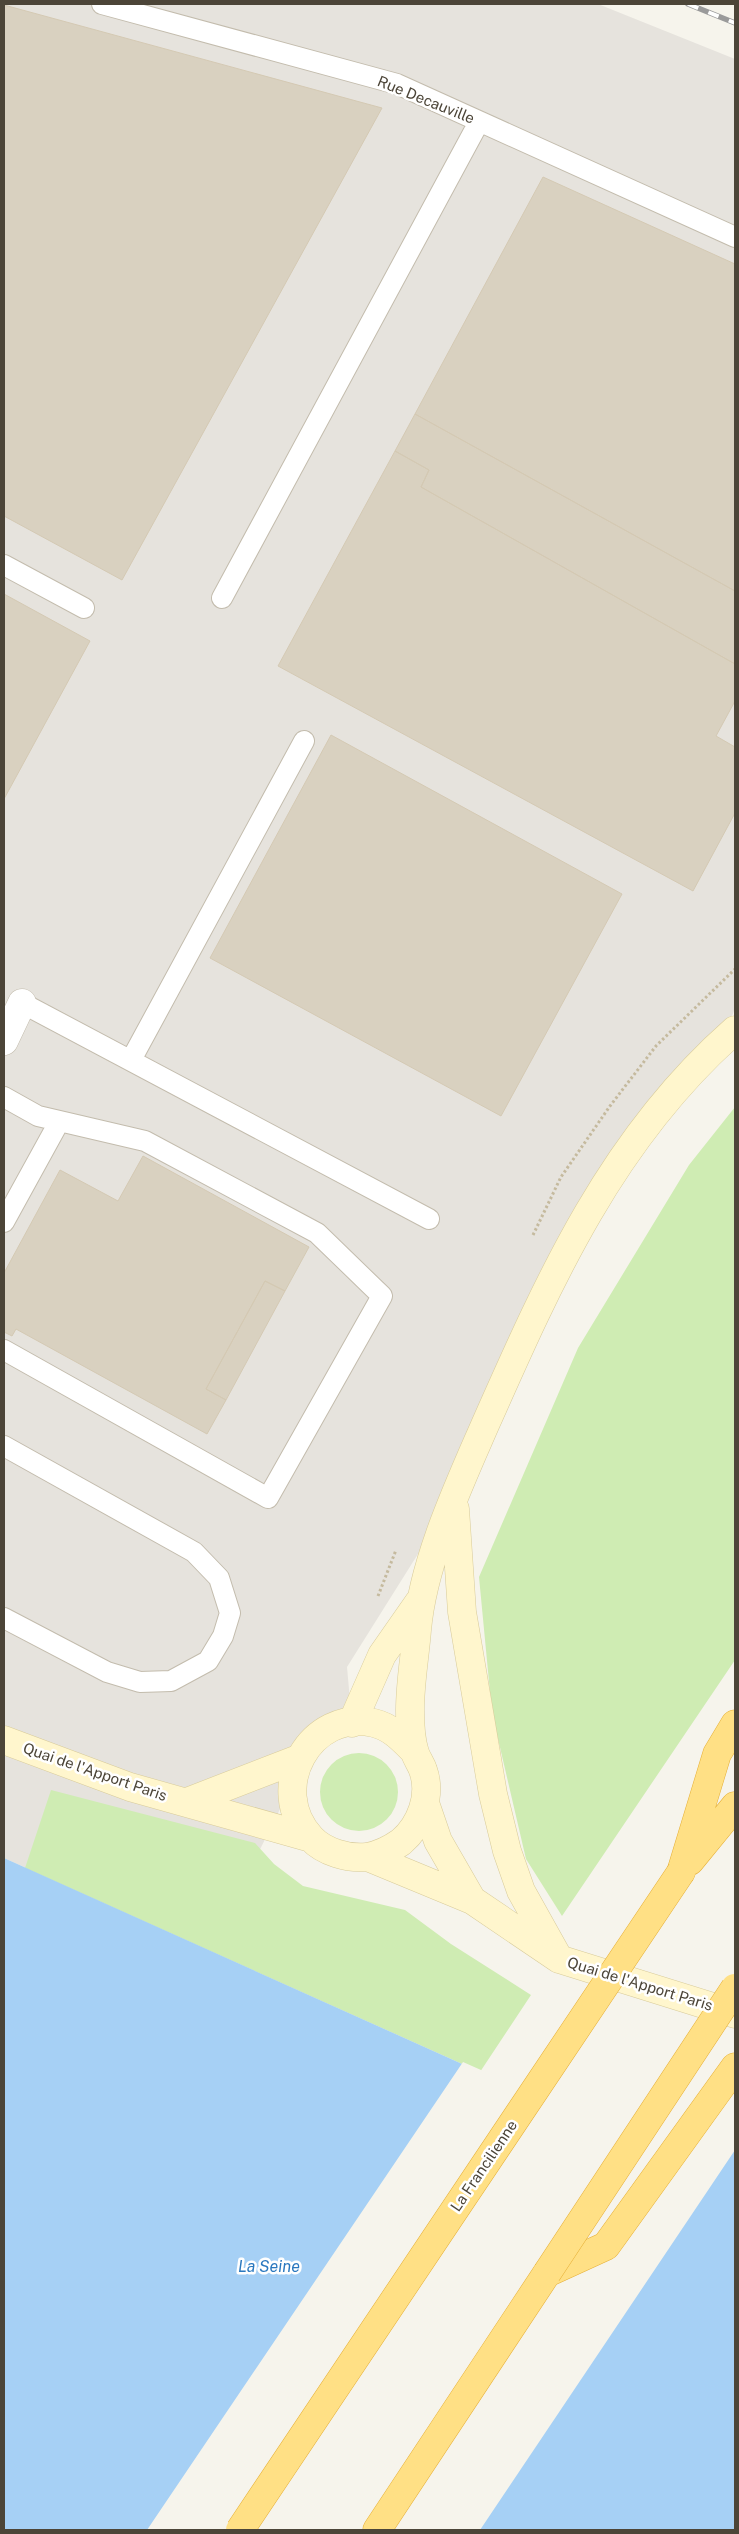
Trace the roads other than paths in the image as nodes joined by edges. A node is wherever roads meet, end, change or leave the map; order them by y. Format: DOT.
graph roads {
  1 [pos="102,4"];
  2 [pos="480,122"];
  3 [pos="735,237"];
  4 [pos="4,565"];
  5 [pos="222,598"];
  6 [pos="84,608"];
  7 [pos="304,741"];
  8 [pos="22,1002"];
  9 [pos="735,1030"];
  10 [pos="4,1041"];
  11 [pos="131,1060"];
  12 [pos="4,1097"];
  13 [pos="59,1122"];
  14 [pos="429,1219"];
  15 [pos="4,1222"];
  16 [pos="12,1354"];
  17 [pos="4,1446"];
  18 [pos="454,1495"];
  19 [pos="420,1600"];
  20 [pos="4,1618"];
  21 [pos="352,1723"];
  22 [pos="735,1724"];
  23 [pos="4,1740"];
  24 [pos="414,1751"];
  25 [pos="298,1759"];
  26 [pos="187,1802"];
  27 [pos="425,1803"];
  28 [pos="735,1806"];
  29 [pos="311,1838"];
  30 [pos="368,1857"];
  31 [pos="681,1872"];
  32 [pos="472,1900"];
  33 [pos="559,1959"];
  34 [pos="735,1988"];
  35 [pos="735,2014"];
  36 [pos="735,2067"];
  37 [pos="547,2273"];
  38 [pos="240,2530"];
  39 [pos="377,2530"];
  1 -- 2 [label="lane, Rue Decauville"];
  2 -- 3 [label="lane, Rue Decauville"];
  2 -- 5 [label="lane"];
  4 -- 6 [label="lane"];
  7 -- 11 [label="lane"];
  8 -- 10 [label="street"];
  8 -- 11 [label="lane"];
  9 -- 18 [label="main road"];
  11 -- 14 [label="lane"];
  12 -- 13 [label="lane"];
  13 -- 15 [label="lane"];
  13 -- 16 [label="lane"];
  17 -- 20 [label="lane"];
  18 -- 19 [label="main road"];
  18 -- 33 [label="main road"];
  19 -- 21 [label="main road"];
  19 -- 24 [label="main road"];
  21 -- 24 [label="main road"];
  21 -- 25 [label="main road"];
  22 -- 31 [label="highway"];
  23 -- 26 [label="main road, Quai de l'Apport Paris"];
  24 -- 27 [label="main road"];
  25 -- 26 [label="main road, Quai de l'Apport Paris"];
  25 -- 29 [label="main road"];
  26 -- 29 [label="main road, Quai de l'Apport Paris"];
  27 -- 30 [label="main road"];
  27 -- 32 [label="main road, Quai de l'Apport Paris"];
  28 -- 31 [label="highway, La Francilienne"];
  29 -- 30 [label="main road"];
  30 -- 32 [label="main road, Quai de l'Apport Paris"];
  31 -- 38 [label="highway, La Francilienne, bridge"];
  32 -- 33 [label="main road, Quai de l'Apport Paris"];
  33 -- 35 [label="main road, Quai de l'Apport Paris"];
  34 -- 37 [label="highway, bridge"];
  36 -- 37 [label="highway"];
  37 -- 39 [label="highway"];
}
